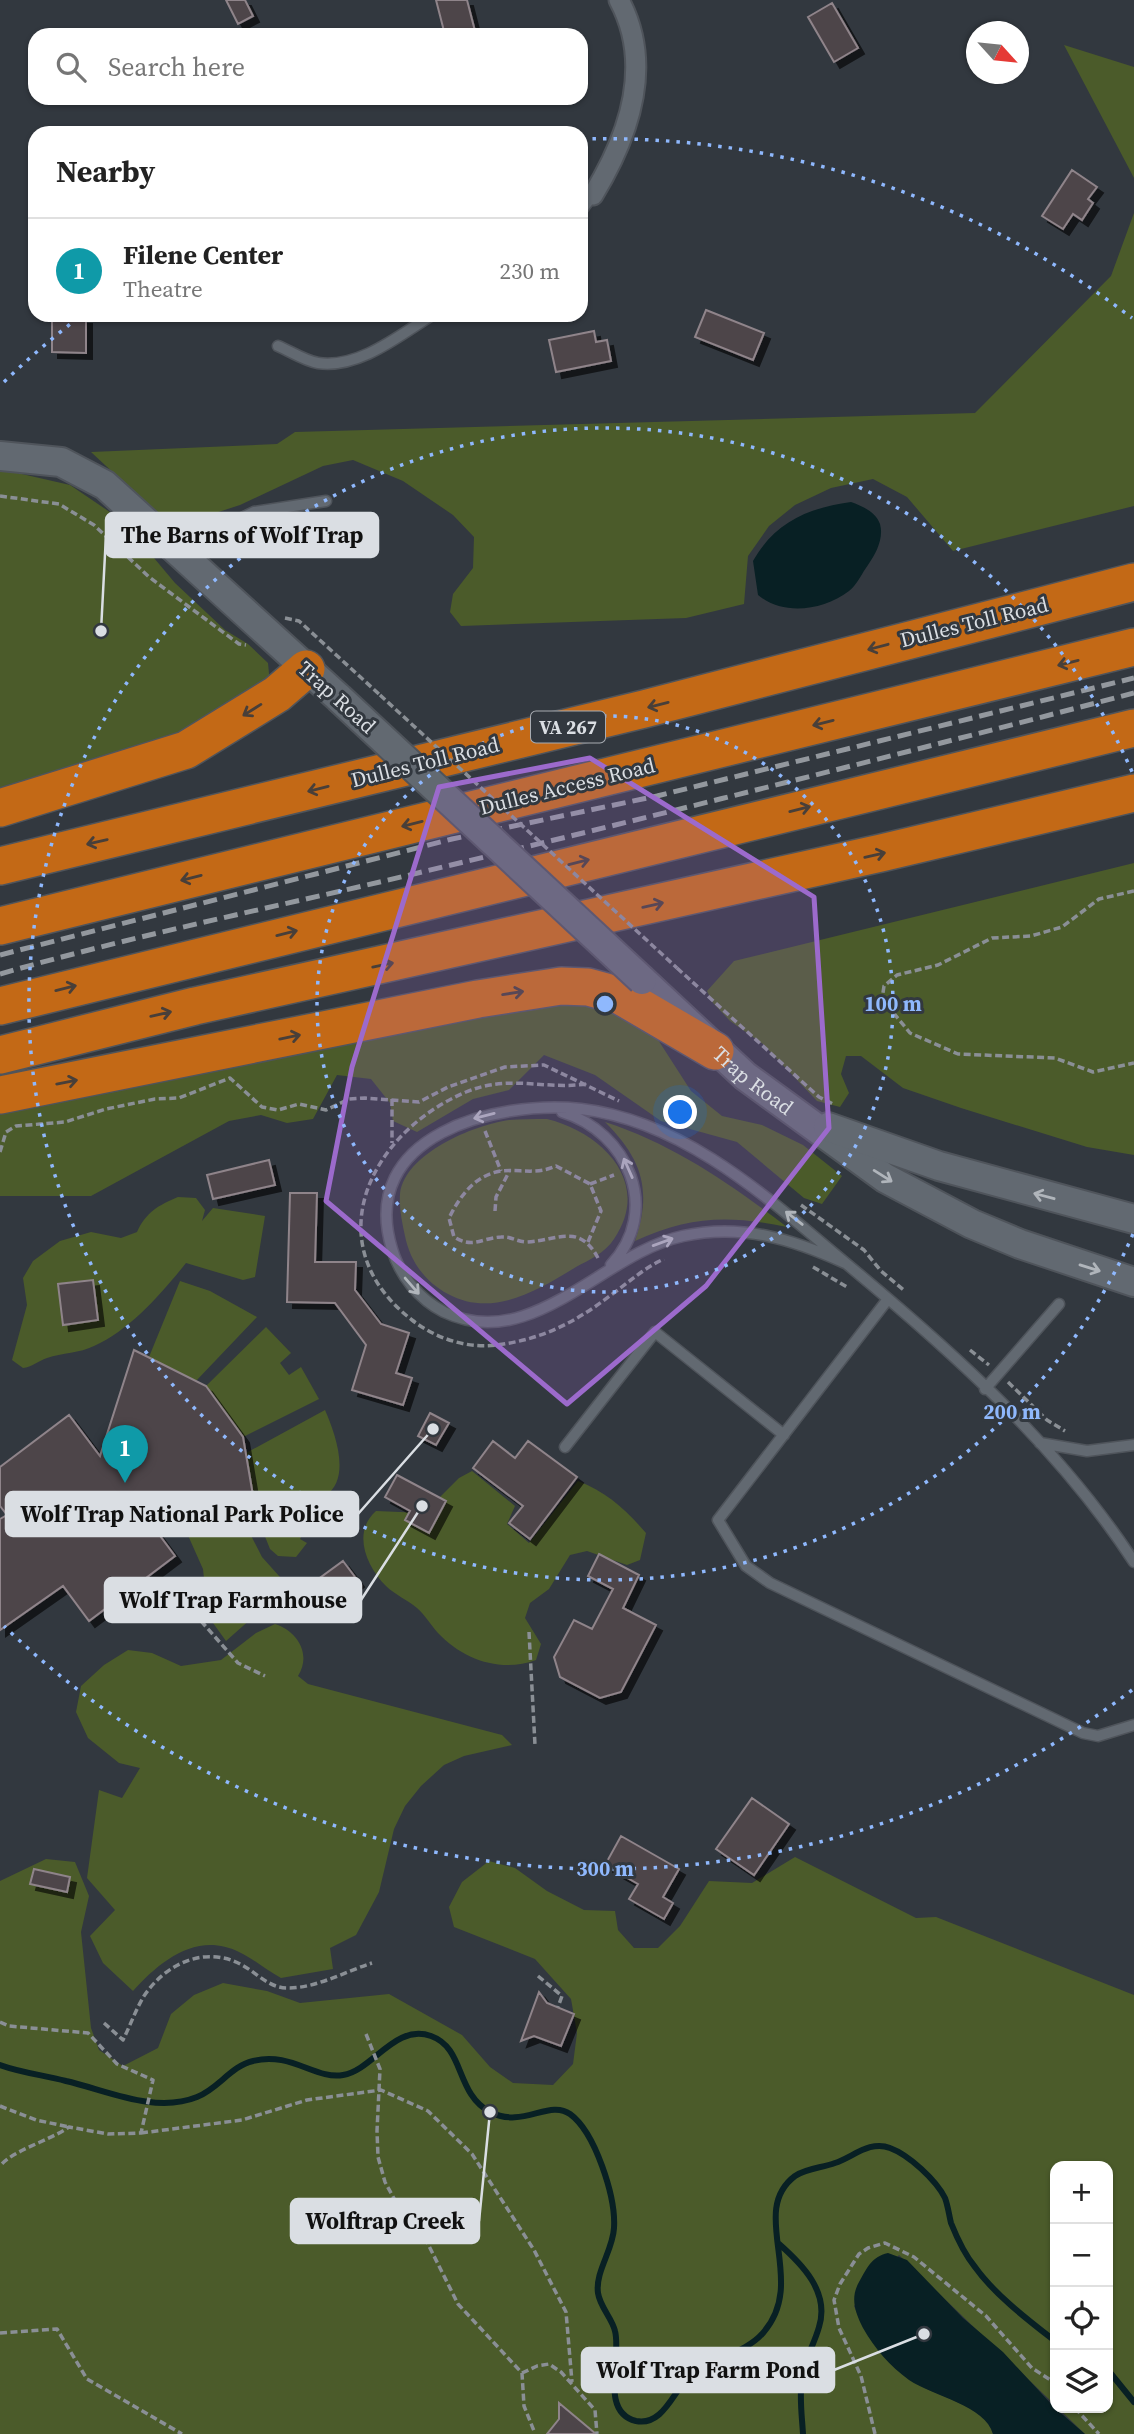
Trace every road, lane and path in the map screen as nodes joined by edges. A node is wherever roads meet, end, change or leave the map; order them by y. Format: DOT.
graph roads {
  1 [pos="618,0"];
  2 [pos="593,195"];
  3 [pos="588,202"];
  4 [pos="421,322"];
  5 [pos="278,346"];
  6 [pos="0,456"];
  7 [pos="326,501"];
  8 [pos="177,551"];
  9 [pos="1134,582"];
  10 [pos="1134,647"];
  11 [pos="306,669"];
  12 [pos="380,695"];
  13 [pos="1134,728"];
  14 [pos="1134,793"];
  15 [pos="0,808"];
  16 [pos="0,866"];
  17 [pos="1134,891"];
  18 [pos="0,926"];
  19 [pos="0,1006"];
  20 [pos="715,1051"];
  21 [pos="0,1055"];
  22 [pos="1134,1063"];
  23 [pos="0,1095"];
  24 [pos="392,1099"];
  25 [pos="840,1108"];
  26 [pos="551,1109"];
  27 [pos="479,1117"];
  28 [pos="808,1121"];
  29 [pos="393,1143"];
  30 [pos="629,1169"];
  31 [pos="501,1171"];
  32 [pos="509,1172"];
  33 [pos="590,1184"];
  34 [pos="495,1210"];
  35 [pos="1134,1219"];
  36 [pos="588,1242"];
  37 [pos="674,1255"];
  38 [pos="803,1262"];
  39 [pos="845,1263"];
  40 [pos="603,1274"];
  41 [pos="1134,1282"];
  42 [pos="847,1287"];
  43 [pos="888,1299"];
  44 [pos="1059,1304"];
  45 [pos="472,1345"];
  46 [pos="1000,1374"];
  47 [pos="985,1389"];
  48 [pos="1068,1432"];
  49 [pos="784,1435"];
  50 [pos="1040,1442"];
  51 [pos="1134,1445"];
  52 [pos="565,1447"];
  53 [pos="1134,1562"];
  54 [pos="201,1621"];
  55 [pos="529,1632"];
  56 [pos="265,1676"];
  57 [pos="1134,1725"];
  58 [pos="535,1745"];
  59 [pos="372,1963"];
  60 [pos="538,1976"];
  61 [pos="558,2007"];
  62 [pos="0,2022"];
  63 [pos="104,2023"];
  64 [pos="366,2034"];
  65 [pos="381,2090"];
  66 [pos="0,2106"];
  67 [pos="69,2127"];
  68 [pos="141,2133"];
  69 [pos="0,2166"];
  70 [pos="0,2333"];
  71 [pos="523,2373"];
  72 [pos="1050,2380"];
  73 [pos="572,2382"];
  74 [pos="1080,2413"];
  75 [pos="534,2431"];
  76 [pos="182,2434"];
  77 [pos="597,2434"];
  78 [pos="876,2434"];
  79 [pos="1099,2434"];
  1 -- 2 [label="street"];
  2 -- 3 [label="lane"];
  4 -- 5 [label="lane"];
  6 -- 8 [label="main road, Trap Road"];
  7 -- 8 [label="lane"];
  8 -- 11 [label="main road, Trap Road"];
  9 -- 16 [label="highway, Dulles Toll Road / VA 267, one-way"];
  10 -- 18 [label="highway, Dulles Access Road, one-way"];
  11 -- 15 [label="highway, one-way"];
  11 -- 20 [label="main road, Trap Road, bridge"];
  12 -- 25 [label="path, bridge"];
  19 -- 13 [label="highway, one-way"];
  21 -- 14 [label="highway, one-way"];
  17 -- 22 [label="path"];
  23 -- 20 [label="highway, one-way"];
  20 -- 28 [label="main road, Trap Road"];
  24 -- 29 [label="path"];
  26 -- 27 [label="lane, one-way"];
  30 -- 26 [label="lane, one-way"];
  39 -- 26 [label="lane, one-way"];
  27 -- 31 [label="path"];
  27 -- 40 [label="lane, one-way"];
  35 -- 28 [label="main road, Trap Road, one-way"];
  28 -- 41 [label="main road, Trap Road, one-way"];
  30 -- 33 [label="path"];
  30 -- 40 [label="lane"];
  31 -- 32 [label="path"];
  31 -- 36 [label="path"];
  32 -- 33 [label="path"];
  32 -- 34 [label="path"];
  33 -- 36 [label="path"];
  36 -- 40 [label="path"];
  37 -- 45 [label="path"];
  38 -- 42 [label="path"];
  40 -- 39 [label="lane, one-way"];
  39 -- 43 [label="lane"];
  43 -- 47 [label="lane"];
  43 -- 49 [label="lane"];
  44 -- 46 [label="lane"];
  46 -- 47 [label="lane"];
  46 -- 48 [label="path"];
  47 -- 50 [label="lane"];
  49 -- 52 [label="lane"];
  49 -- 57 [label="lane"];
  50 -- 51 [label="lane"];
  50 -- 53 [label="lane"];
  54 -- 56 [label="path"];
  55 -- 58 [label="path"];
  59 -- 63 [label="path"];
  60 -- 61 [label="path"];
  62 -- 68 [label="path"];
  64 -- 65 [label="path"];
  65 -- 68 [label="path"];
  65 -- 71 [label="path"];
  65 -- 73 [label="path"];
  66 -- 67 [label="path"];
  67 -- 68 [label="path"];
  67 -- 69 [label="path"];
  70 -- 76 [label="path"];
  71 -- 73 [label="path"];
  71 -- 75 [label="path"];
  72 -- 78 [label="path"];
  73 -- 77 [label="path"];
  74 -- 79 [label="path"];
}
